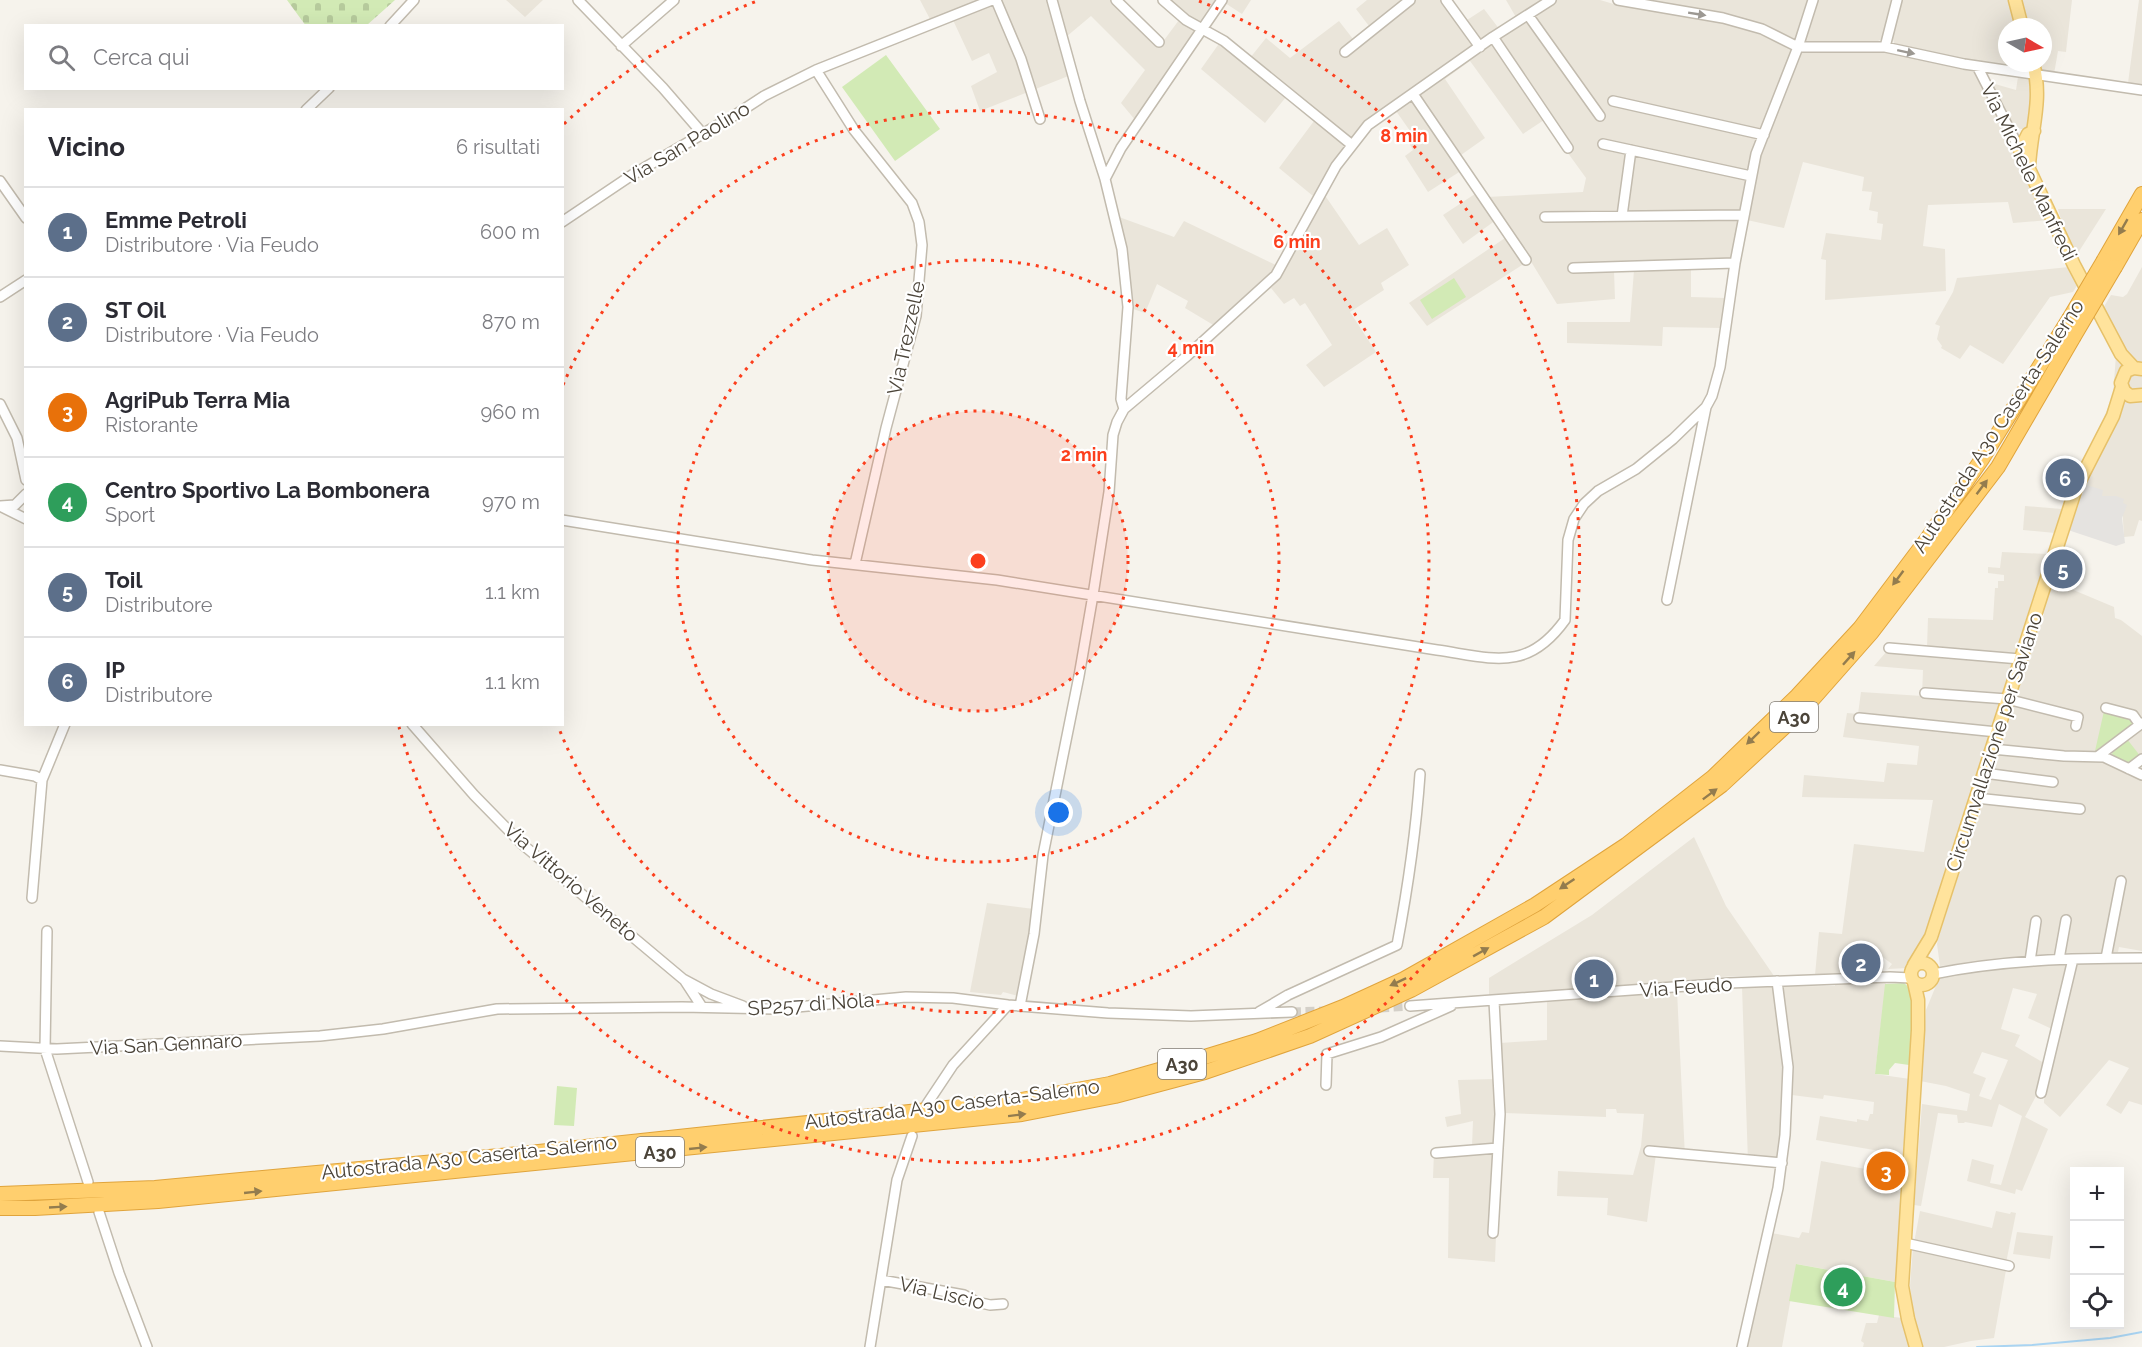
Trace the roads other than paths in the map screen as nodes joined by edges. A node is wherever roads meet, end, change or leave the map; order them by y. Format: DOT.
graph roads {
  1 [pos="414,0"];
  2 [pos="578,0"];
  3 [pos="674,0"];
  4 [pos="994,0"];
  5 [pos="1052,0"];
  6 [pos="1116,0"];
  7 [pos="1163,0"];
  8 [pos="1222,0"];
  9 [pos="1410,0"];
  10 [pos="1446,0"];
  11 [pos="1551,0"];
  12 [pos="1618,0"];
  13 [pos="1813,0"];
  14 [pos="1897,0"];
  15 [pos="2015,0"];
  16 [pos="1638,2"];
  17 [pos="1528,15"];
  18 [pos="2020,18"];
  19 [pos="392,24"];
  20 [pos="1202,29"];
  21 [pos="1493,37"];
  22 [pos="1159,42"];
  23 [pos="621,46"];
  24 [pos="1480,47"];
  25 [pos="1798,47"];
  26 [pos="1885,47"];
  27 [pos="1345,52"];
  28 [pos="1977,66"];
  29 [pos="1998,67"];
  30 [pos="816,70"];
  31 [pos="2034,72"];
  32 [pos="2049,72"];
  33 [pos="327,90"];
  34 [pos="2142,90"];
  35 [pos="1413,94"];
  36 [pos="1613,101"];
  37 [pos="308,108"];
  38 [pos="1600,116"];
  39 [pos="1040,119"];
  40 [pos="702,133"];
  41 [pos="2011,133"];
  42 [pos="1764,135"];
  43 [pos="2028,140"];
  44 [pos="1603,144"];
  45 [pos="1352,145"];
  46 [pos="1568,148"];
  47 [pos="1631,150"];
  48 [pos="1751,176"];
  49 [pos="1105,179"];
  50 [pos="0,181"];
  51 [pos="2142,194"];
  52 [pos="24,215"];
  53 [pos="1743,215"];
  54 [pos="1622,216"];
  55 [pos="1545,217"];
  56 [pos="2142,220"];
  57 [pos="564,221"];
  58 [pos="1526,260"];
  59 [pos="1735,263"];
  60 [pos="2109,263"];
  61 [pos="1574,268"];
  62 [pos="24,281"];
  63 [pos="0,297"];
  64 [pos="2133,372"];
  65 [pos="2138,396"];
  66 [pos="0,404"];
  67 [pos="1706,407"];
  68 [pos="1124,409"];
  69 [pos="2113,416"];
  70 [pos="24,471"];
  71 [pos="24,496"];
  72 [pos="0,506"];
  73 [pos="24,517"];
  74 [pos="564,520"];
  75 [pos="855,564"];
  76 [pos="1093,595"];
  77 [pos="1667,600"];
  78 [pos="1889,648"];
  79 [pos="2020,659"];
  80 [pos="1925,693"];
  81 [pos="2007,699"];
  82 [pos="2106,708"];
  83 [pos="1859,718"];
  84 [pos="2141,724"];
  85 [pos="64,726"];
  86 [pos="414,726"];
  87 [pos="2076,726"];
  88 [pos="1997,732"];
  89 [pos="1992,749"];
  90 [pos="2097,756"];
  91 [pos="2142,759"];
  92 [pos="2129,769"];
  93 [pos="0,770"];
  94 [pos="1984,773"];
  95 [pos="1420,774"];
  96 [pos="2142,775"];
  97 [pos="42,780"];
  98 [pos="2053,782"];
  99 [pos="1976,798"];
  100 [pos="2080,809"];
  101 [pos="2121,881"];
  102 [pos="32,898"];
  103 [pos="2066,920"];
  104 [pos="2036,921"];
  105 [pos="47,931"];
  106 [pos="1931,937"];
  107 [pos="2106,958"];
  108 [pos="2142,958"];
  109 [pos="2059,959"];
  110 [pos="2073,959"];
  111 [pos="2030,961"];
  112 [pos="1913,974"];
  113 [pos="1931,975"];
  114 [pos="683,979"];
  115 [pos="1777,981"];
  116 [pos="691,990"];
  117 [pos="1494,1001"];
  118 [pos="1456,1004"];
  119 [pos="1008,1005"];
  120 [pos="1020,1006"];
  121 [pos="1410,1006"];
  122 [pos="682,1007"];
  123 [pos="702,1007"];
  124 [pos="752,1010"];
  125 [pos="1292,1012"];
  126 [pos="1257,1013"];
  127 [pos="1918,1030"];
  128 [pos="332,1034"];
  129 [pos="0,1046"];
  130 [pos="45,1049"];
  131 [pos="1326,1085"];
  132 [pos="2041,1093"];
  133 [pos="927,1104"];
  134 [pos="912,1136"];
  135 [pos="1498,1148"];
  136 [pos="1649,1151"];
  137 [pos="1436,1153"];
  138 [pos="1782,1162"];
  139 [pos="88,1182"];
  140 [pos="0,1194"];
  141 [pos="0,1208"];
  142 [pos="99,1212"];
  143 [pos="1493,1233"];
  144 [pos="1905,1243"];
  145 [pos="2009,1266"];
  146 [pos="881,1280"];
  147 [pos="1004,1304"];
  148 [pos="1916,1346"];
  149 [pos="147,1347"];
  150 [pos="870,1347"];
  151 [pos="1742,1347"];
  1 -- 19 [label="street"];
  2 -- 23 [label="street"];
  3 -- 23 [label="street"];
  4 -- 30 [label="street, Via San Paolino"];
  4 -- 39 [label="street"];
  5 -- 49 [label="street"];
  6 -- 22 [label="street"];
  7 -- 20 [label="street"];
  8 -- 20 [label="street"];
  9 -- 27 [label="street"];
  10 -- 24 [label="street"];
  11 -- 17 [label="street"];
  12 -- 16 [label="street"];
  13 -- 25 [label="street"];
  14 -- 26 [label="street"];
  15 -- 18 [label="main road"];
  16 -- 25 [label="street, one-way"];
  17 -- 21 [label="street"];
  17 -- 38 [label="street"];
  20 -- 45 [label="street"];
  20 -- 49 [label="street"];
  21 -- 24 [label="street"];
  21 -- 46 [label="street"];
  23 -- 40 [label="street"];
  24 -- 35 [label="street"];
  25 -- 26 [label="street"];
  25 -- 42 [label="street"];
  26 -- 28 [label="street, one-way"];
  28 -- 29 [label="street"];
  28 -- 41 [label="street, Via Michele Manfredi"];
  30 -- 40 [label="street, Via San Paolino"];
  30 -- 75 [label="street, Via Trezzelle"];
  31 -- 43 [label="main road"];
  32 -- 34 [label="street"];
  33 -- 37 [label="street"];
  35 -- 45 [label="street"];
  35 -- 58 [label="street"];
  36 -- 42 [label="street"];
  40 -- 57 [label="street, Via San Paolino"];
  41 -- 43 [label="street"];
  41 -- 43 [label="street, Via Michele Manfredi"];
  42 -- 48 [label="street"];
  43 -- 64 [label="main road, Via Michele Manfredi"];
  44 -- 47 [label="street"];
  45 -- 68 [label="street"];
  47 -- 48 [label="street"];
  47 -- 54 [label="street"];
  48 -- 53 [label="street"];
  49 -- 68 [label="street"];
  50 -- 52 [label="street"];
  51 -- 60 [label="highway, Autostrada A30 Caserta-Salerno / A30, one-way"];
  53 -- 54 [label="street"];
  53 -- 59 [label="street"];
  54 -- 55 [label="street"];
  56 -- 60 [label="highway, Autostrada A30 Caserta-Salerno / A30"];
  59 -- 61 [label="street"];
  59 -- 67 [label="street"];
  60 -- 140 [label="highway, Autostrada A30 Caserta-Salerno / A30, one-way, bridge"];
  141 -- 60 [label="highway, Autostrada A30 Caserta-Salerno / A30, one-way, bridge"];
  62 -- 63 [label="street"];
  64 -- 65 [label="main road, Via Michele Manfredi"];
  64 -- 69 [label="main road, Circumvallazione per Saviano"];
  65 -- 69 [label="main road, Circumvallazione per Saviano"];
  66 -- 70 [label="street"];
  67 -- 76 [label="street"];
  67 -- 77 [label="street"];
  68 -- 76 [label="street"];
  69 -- 79 [label="main road, Circumvallazione per Saviano"];
  71 -- 72 [label="street"];
  72 -- 73 [label="street"];
  74 -- 75 [label="street"];
  75 -- 76 [label="street"];
  76 -- 120 [label="street"];
  78 -- 79 [label="street"];
  79 -- 81 [label="main road, Circumvallazione per Saviano"];
  80 -- 81 [label="street"];
  81 -- 87 [label="street"];
  81 -- 88 [label="main road, Circumvallazione per Saviano"];
  82 -- 84 [label="street"];
  83 -- 88 [label="street"];
  84 -- 90 [label="street"];
  85 -- 97 [label="street"];
  86 -- 114 [label="street, Via Vittorio Veneto"];
  88 -- 89 [label="main road, Circumvallazione per Saviano"];
  89 -- 90 [label="street"];
  89 -- 94 [label="main road, Circumvallazione per Saviano"];
  90 -- 92 [label="street"];
  91 -- 92 [label="street"];
  92 -- 96 [label="street"];
  93 -- 97 [label="street"];
  94 -- 98 [label="street"];
  94 -- 99 [label="main road, Circumvallazione per Saviano"];
  95 -- 126 [label="street"];
  97 -- 102 [label="street"];
  99 -- 100 [label="street"];
  99 -- 106 [label="main road, Circumvallazione per Saviano"];
  101 -- 107 [label="street"];
  103 -- 109 [label="street"];
  104 -- 111 [label="street"];
  105 -- 130 [label="street"];
  106 -- 112 [label="main road, Circumvallazione per Saviano"];
  106 -- 113 [label="main road, Circumvallazione per Saviano"];
  107 -- 108 [label="street"];
  107 -- 110 [label="street"];
  109 -- 110 [label="street"];
  109 -- 111 [label="street"];
  110 -- 132 [label="street"];
  111 -- 113 [label="street"];
  112 -- 113 [label="main road"];
  112 -- 113 [label="main road"];
  112 -- 115 [label="street, Via Feudo"];
  112 -- 127 [label="main road"];
  113 -- 127 [label="main road, Circumvallazione per Saviano"];
  114 -- 116 [label="street"];
  114 -- 124 [label="street, Via Vittorio Veneto"];
  115 -- 117 [label="street, Via Feudo"];
  115 -- 138 [label="street"];
  116 -- 122 [label="street"];
  116 -- 123 [label="street"];
  117 -- 118 [label="street, Via Feudo"];
  117 -- 135 [label="street"];
  118 -- 121 [label="street, Via Feudo"];
  118 -- 131 [label="street"];
  119 -- 120 [label="street, SP257 di Nola"];
  119 -- 124 [label="street, SP257 di Nola"];
  119 -- 133 [label="street"];
  120 -- 126 [label="street, SP257 di Nola"];
  122 -- 123 [label="street, SP257 di Nola"];
  122 -- 128 [label="street, SP257 di Nola"];
  123 -- 124 [label="street, SP257 di Nola"];
  125 -- 126 [label="street, SP257 di Nola"];
  127 -- 144 [label="main road"];
  128 -- 130 [label="street, Via San Gennaro"];
  129 -- 130 [label="street, Via San Gennaro"];
  130 -- 139 [label="street"];
  134 -- 146 [label="street"];
  135 -- 137 [label="street"];
  135 -- 143 [label="street"];
  136 -- 138 [label="street"];
  138 -- 151 [label="street"];
  142 -- 149 [label="street"];
  144 -- 145 [label="street"];
  144 -- 148 [label="main road"];
  146 -- 147 [label="street, Via Liscio"];
  146 -- 150 [label="street"];
}
